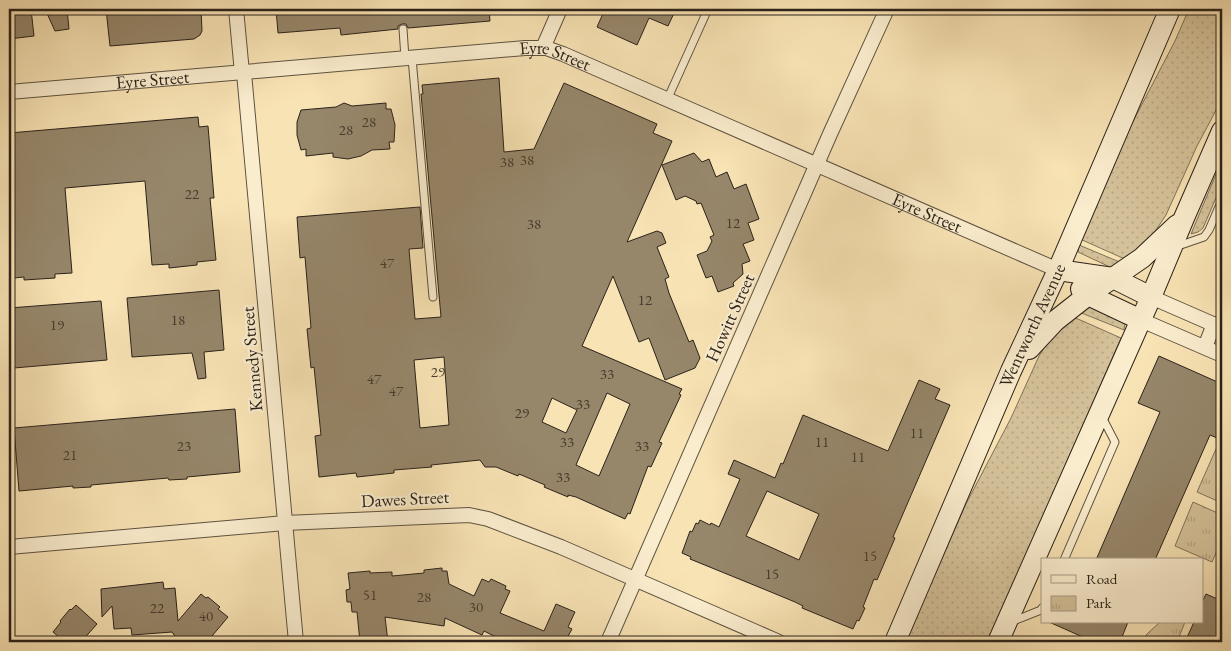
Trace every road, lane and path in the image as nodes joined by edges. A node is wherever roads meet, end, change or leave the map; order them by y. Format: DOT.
graph roads {
  1 [pos="236,9"];
  2 [pos="560,9"];
  3 [pos="708,9"];
  4 [pos="887,9"];
  5 [pos="1170,9"];
  6 [pos="403,29"];
  7 [pos="543,48"];
  8 [pos="408,58"];
  9 [pos="243,73"];
  10 [pos="9,92"];
  11 [pos="667,100"];
  12 [pos="1222,131"];
  13 [pos="817,166"];
  14 [pos="1222,200"];
  15 [pos="1184,218"];
  16 [pos="1172,248"];
  17 [pos="1058,270"];
  18 [pos="1113,278"];
  19 [pos="1088,295"];
  20 [pos="433,297"];
  21 [pos="1152,297"];
  22 [pos="1142,320"];
  23 [pos="1218,326"];
  24 [pos="1205,347"];
  25 [pos="1222,355"];
  26 [pos="1011,371"];
  27 [pos="1100,413"];
  28 [pos="285,523"];
  29 [pos="9,547"];
  30 [pos="1065,558"];
  31 [pos="636,579"];
  32 [pos="1041,610"];
  33 [pos="1006,623"];
  34 [pos="296,642"];
  35 [pos="608,642"];
  36 [pos="779,642"];
  37 [pos="895,642"];
  38 [pos="998,642"];
  1 -- 9 [label="street, Kennedy Street"];
  2 -- 7 [label="street"];
  3 -- 11 [label="lane"];
  4 -- 13 [label="street, Howitt Street"];
  5 -- 17 [label="main road, Wentworth Avenue"];
  6 -- 8 [label="lane"];
  7 -- 8 [label="street, Eyre Street"];
  7 -- 11 [label="street, Eyre Street"];
  8 -- 9 [label="street, Eyre Street"];
  8 -- 20 [label="lane"];
  9 -- 10 [label="street, Eyre Street"];
  9 -- 28 [label="street, Kennedy Street"];
  11 -- 13 [label="street, Eyre Street"];
  12 -- 15 [label="main road"];
  13 -- 17 [label="street, Eyre Street"];
  13 -- 31 [label="street, Howitt Street"];
  14 -- 16 [label="lane"];
  15 -- 16 [label="main road"];
  15 -- 18 [label="main road"];
  16 -- 21 [label="main road"];
  17 -- 18 [label="main road, Eyre Street"];
  17 -- 19 [label="main road, Eyre Street"];
  17 -- 26 [label="main road, Wentworth Avenue"];
  18 -- 19 [label="main road"];
  18 -- 21 [label="main road, Eyre Street"];
  19 -- 22 [label="main road, Eyre Street"];
  19 -- 26 [label="main road"];
  21 -- 22 [label="main road"];
  21 -- 23 [label="street, Eyre Street"];
  22 -- 24 [label="street, Eyre Street"];
  22 -- 27 [label="main road"];
  23 -- 24 [label="street, Eyre Street"];
  24 -- 25 [label="street, Eyre Street"];
  26 -- 37 [label="main road, Wentworth Avenue"];
  27 -- 30 [label="lane"];
  27 -- 33 [label="main road"];
  28 -- 29 [label="street, Dawes Street"];
  28 -- 31 [label="street, Dawes Street"];
  28 -- 34 [label="street, Kennedy Street"];
  31 -- 35 [label="street, Howitt Street"];
  31 -- 36 [label="street, Dawes Street"];
  32 -- 33 [label="lane"];
  33 -- 38 [label="main road"];
}
